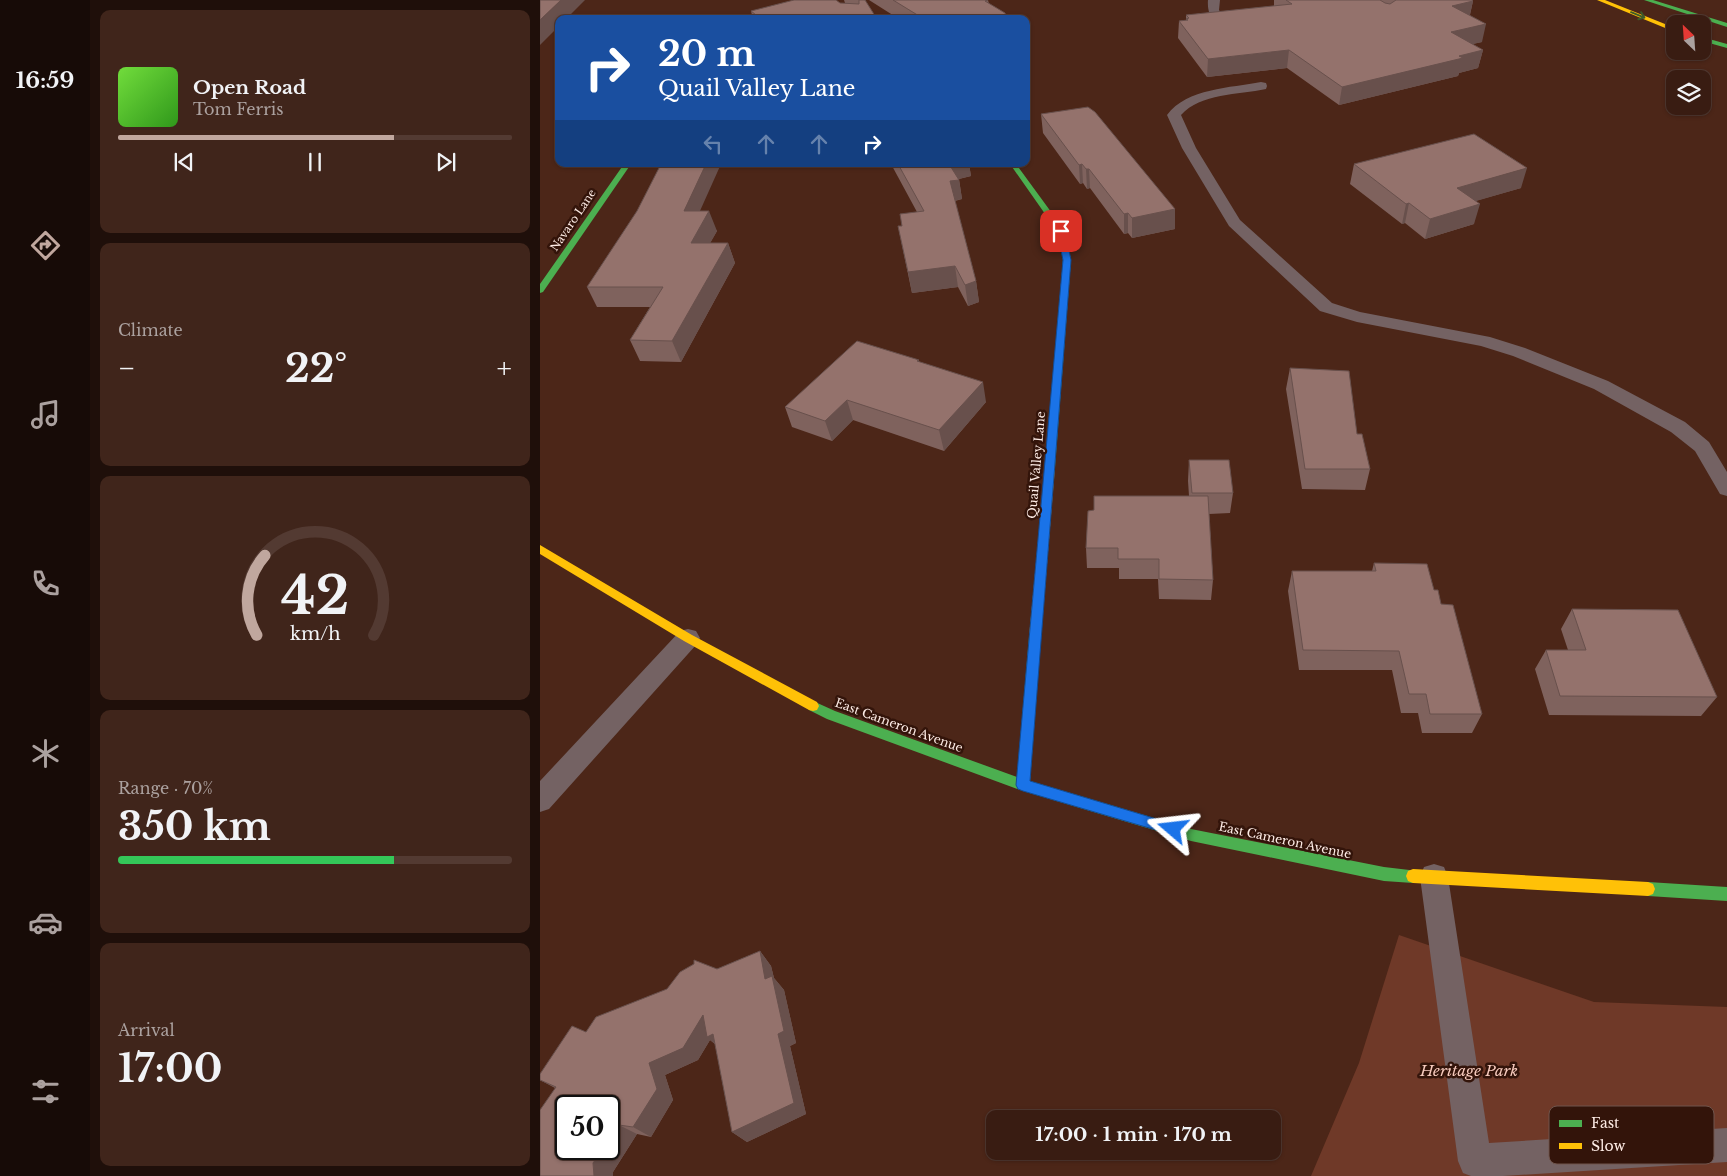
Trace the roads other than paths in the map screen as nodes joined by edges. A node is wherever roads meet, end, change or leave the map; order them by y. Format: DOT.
graph roads {
  1 [pos="1214,0"];
  2 [pos="1600,0"];
  3 [pos="1647,0"];
  4 [pos="1222,24"];
  5 [pos="1727,25"];
  6 [pos="1666,26"];
  7 [pos="1711,42"];
  8 [pos="1727,46"];
  9 [pos="1261,86"];
  10 [pos="624,167"];
  11 [pos="1015,167"];
  12 [pos="540,290"];
  13 [pos="1727,489"];
  14 [pos="540,549"];
  15 [pos="688,638"];
  16 [pos="1023,785"];
  17 [pos="540,800"];
  18 [pos="1434,877"];
  19 [pos="1727,894"];
  20 [pos="1727,1145"];
  21 [pos="1714,1146"];
  22 [pos="1549,1156"];
  1 -- 4 [label="lane"];
  2 -- 6 [label="main road, one-way"];
  3 -- 5 [label="main road"];
  7 -- 8 [label="main road"];
  9 -- 13 [label="lane"];
  10 -- 12 [label="main road, Navaro Lane"];
  11 -- 16 [label="main road, Quail Valley Lane"];
  14 -- 15 [label="main road, East Cameron Avenue"];
  15 -- 16 [label="main road, East Cameron Avenue"];
  15 -- 17 [label="lane"];
  16 -- 18 [label="main road, East Cameron Avenue"];
  18 -- 19 [label="main road, East Cameron Avenue"];
  18 -- 22 [label="lane"];
  20 -- 21 [label="lane"];
}
